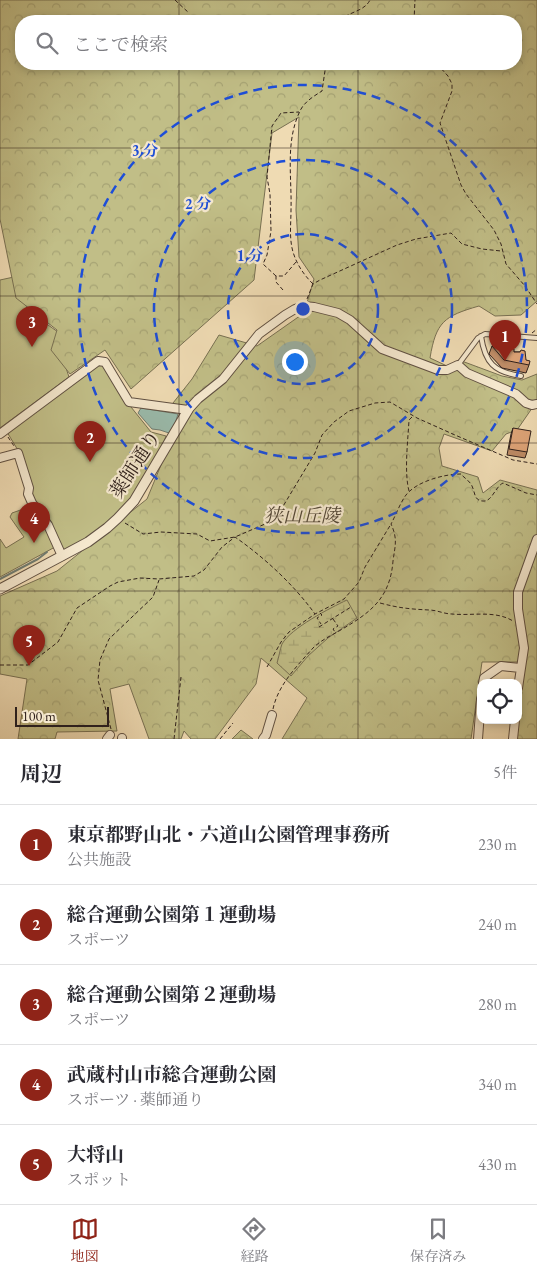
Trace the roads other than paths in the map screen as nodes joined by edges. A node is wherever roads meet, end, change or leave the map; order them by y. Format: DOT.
graph roads {
  1 [pos="481,336"];
  2 [pos="537,338"];
  3 [pos="458,365"];
  4 [pos="521,376"];
  5 [pos="537,404"];
  6 [pos="188,410"];
  7 [pos="3,435"];
  8 [pos="0,458"];
  9 [pos="537,539"];
  10 [pos="62,556"];
  11 [pos="0,589"];
  12 [pos="520,668"];
  13 [pos="484,679"];
  14 [pos="519,679"];
  15 [pos="272,715"];
  16 [pos="479,724"];
  17 [pos="515,724"];
  18 [pos="263,739"];
  19 [pos="478,739"];
  20 [pos="513,739"];
  1 -- 2 [label="lane"];
  1 -- 3 [label="lane"];
  1 -- 4 [label="lane"];
  3 -- 5 [label="street"];
  3 -- 6 [label="street"];
  6 -- 7 [label="street"];
  6 -- 10 [label="street, 薬師通り"];
  8 -- 10 [label="street"];
  9 -- 12 [label="street"];
  10 -- 11 [label="street, 薬師通り"];
  12 -- 13 [label="street"];
  12 -- 14 [label="street"];
  15 -- 18 [label="street"];
  16 -- 19 [label="street"];
  17 -- 20 [label="street"];
}
